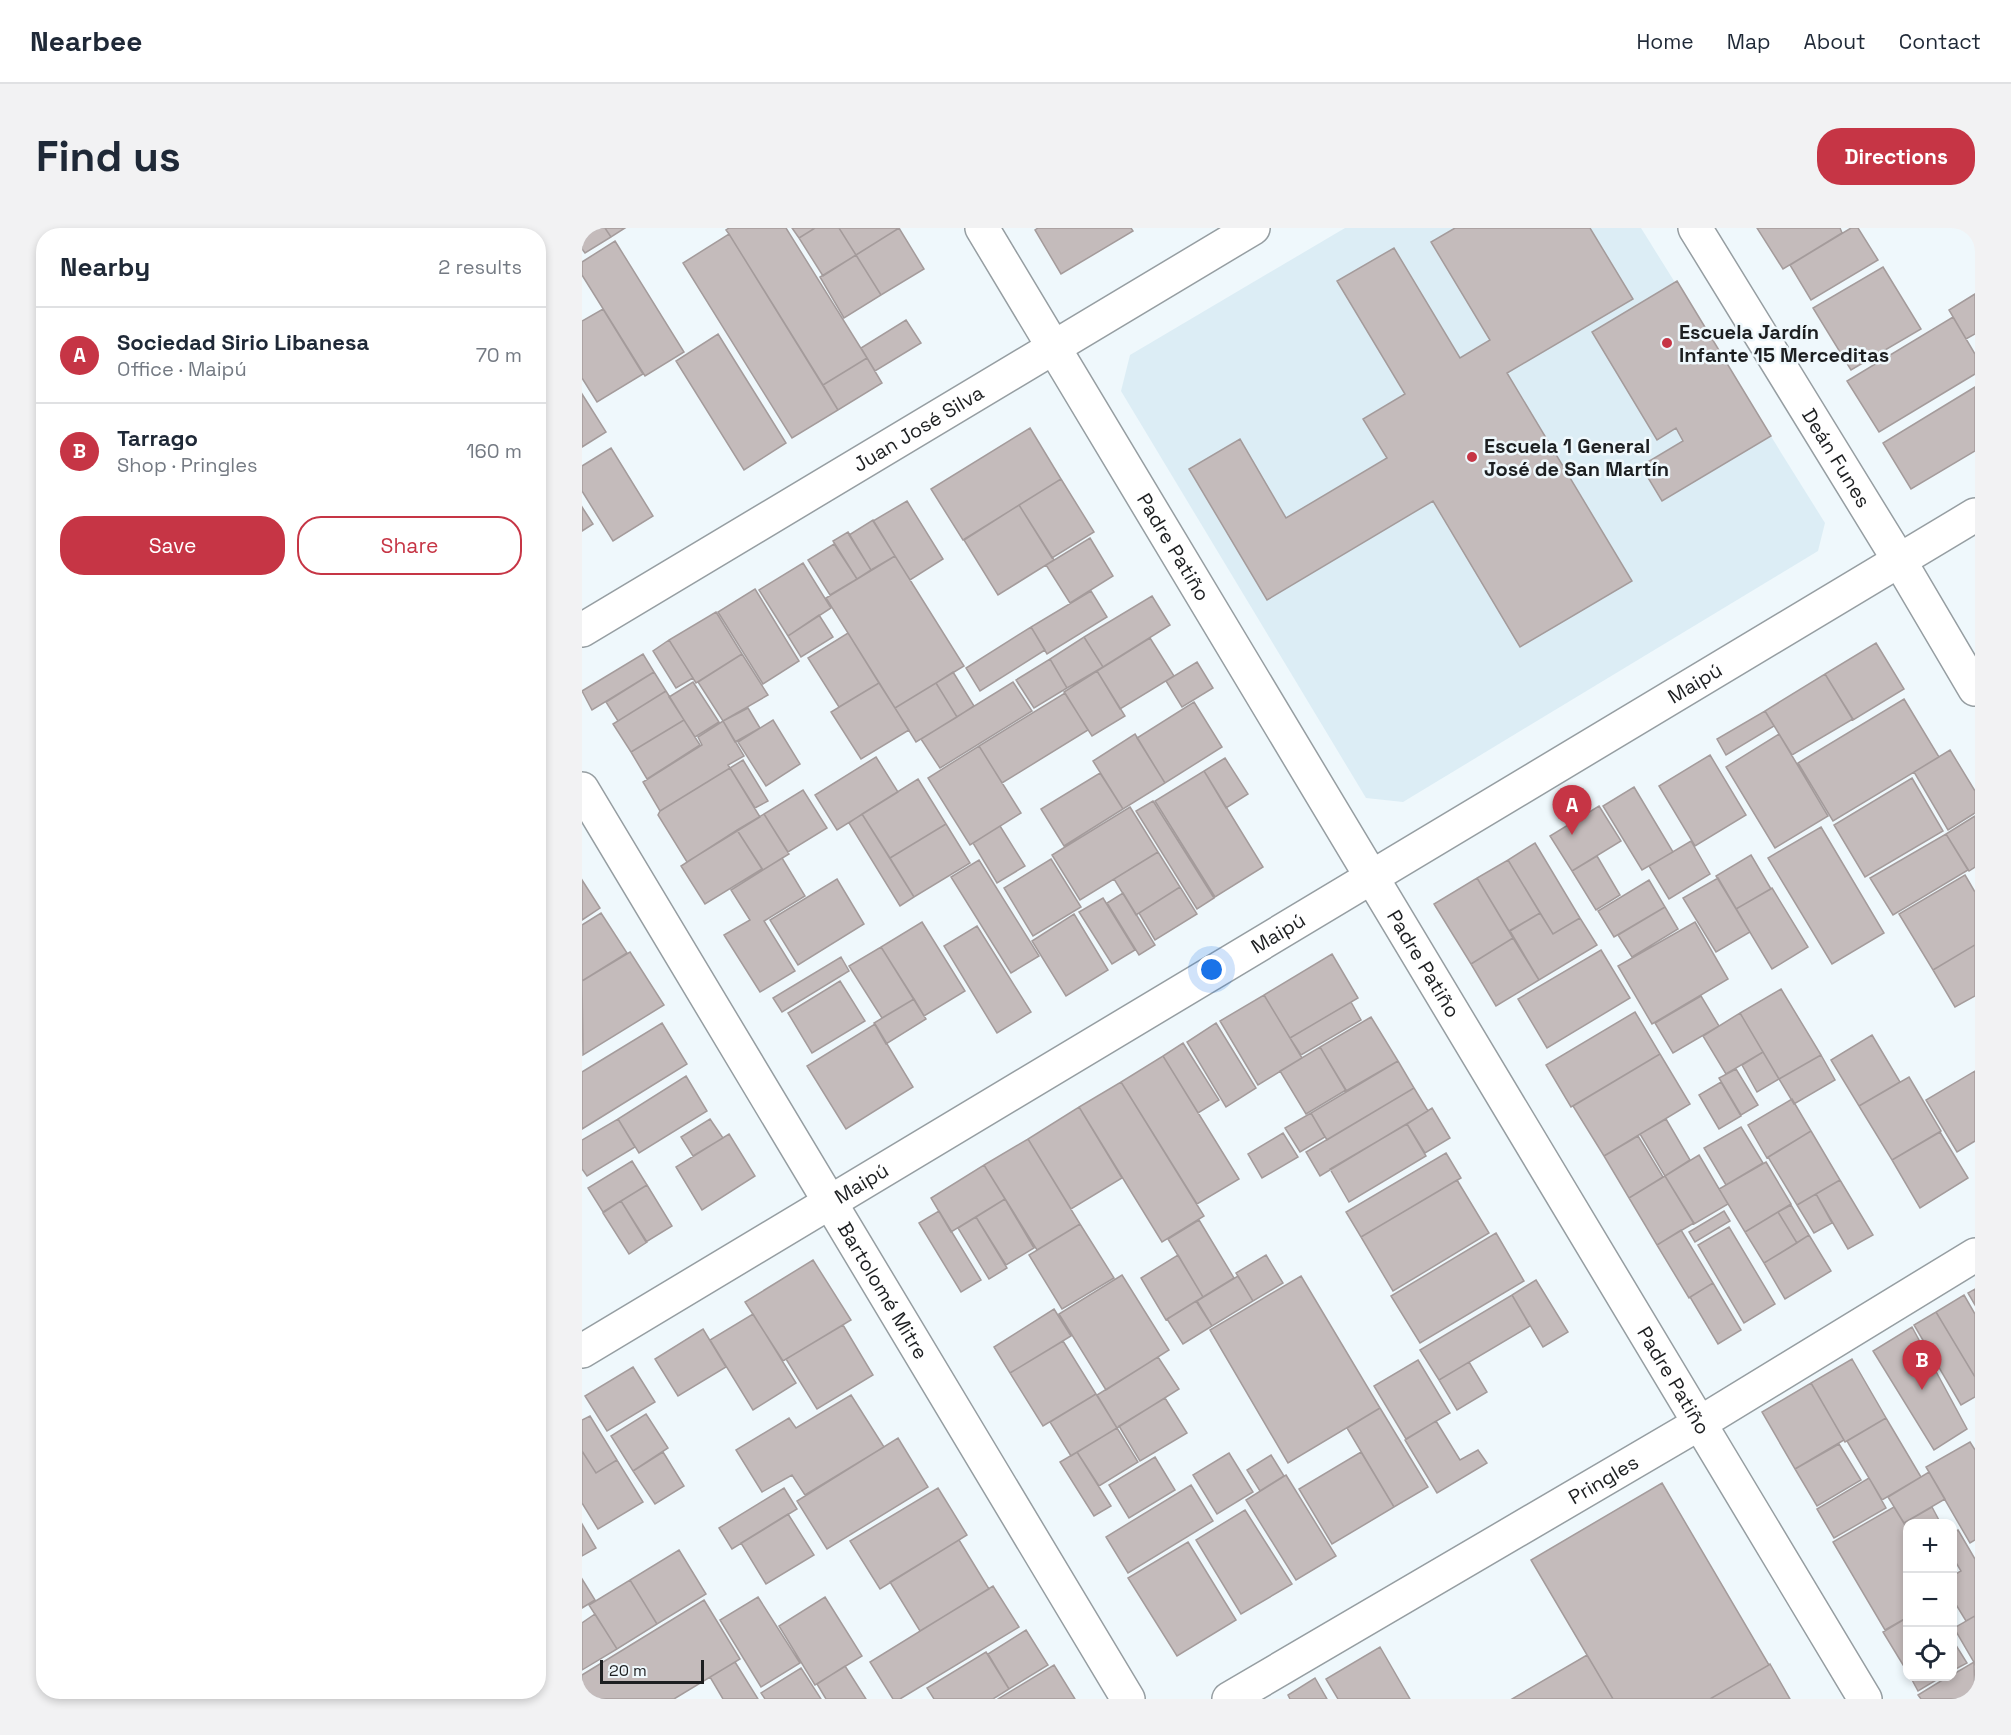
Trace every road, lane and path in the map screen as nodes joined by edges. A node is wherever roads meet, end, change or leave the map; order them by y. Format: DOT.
graph roads {
  1 [pos="982,228"];
  2 [pos="1253,228"];
  3 [pos="1695,228"];
  4 [pos="1053,348"];
  5 [pos="1975,515"];
  6 [pos="1899,560"];
  7 [pos="582,630"];
  8 [pos="1975,689"];
  9 [pos="582,789"];
  10 [pos="1373,877"];
  11 [pos="831,1202"];
  12 [pos="1975,1256"];
  13 [pos="582,1351"];
  14 [pos="1700,1423"];
  15 [pos="1128,1699"];
  16 [pos="1228,1699"];
  17 [pos="1865,1699"];
  1 -- 4 [label="street, Padre Patiño"];
  2 -- 4 [label="street, Juan José Silva"];
  3 -- 6 [label="street, Deán Funes"];
  4 -- 7 [label="street, Juan José Silva"];
  4 -- 10 [label="street, Padre Patiño"];
  5 -- 6 [label="street, Maipú"];
  6 -- 8 [label="street, Deán Funes"];
  6 -- 10 [label="street, Maipú"];
  9 -- 11 [label="street, Bartolomé Mitre"];
  10 -- 11 [label="street, Maipú"];
  10 -- 14 [label="street, Padre Patiño"];
  11 -- 13 [label="street, Maipú"];
  11 -- 15 [label="street, Bartolomé Mitre"];
  12 -- 14 [label="street, Pringles"];
  14 -- 16 [label="street, Pringles"];
  14 -- 17 [label="street, Padre Patiño"];
}
